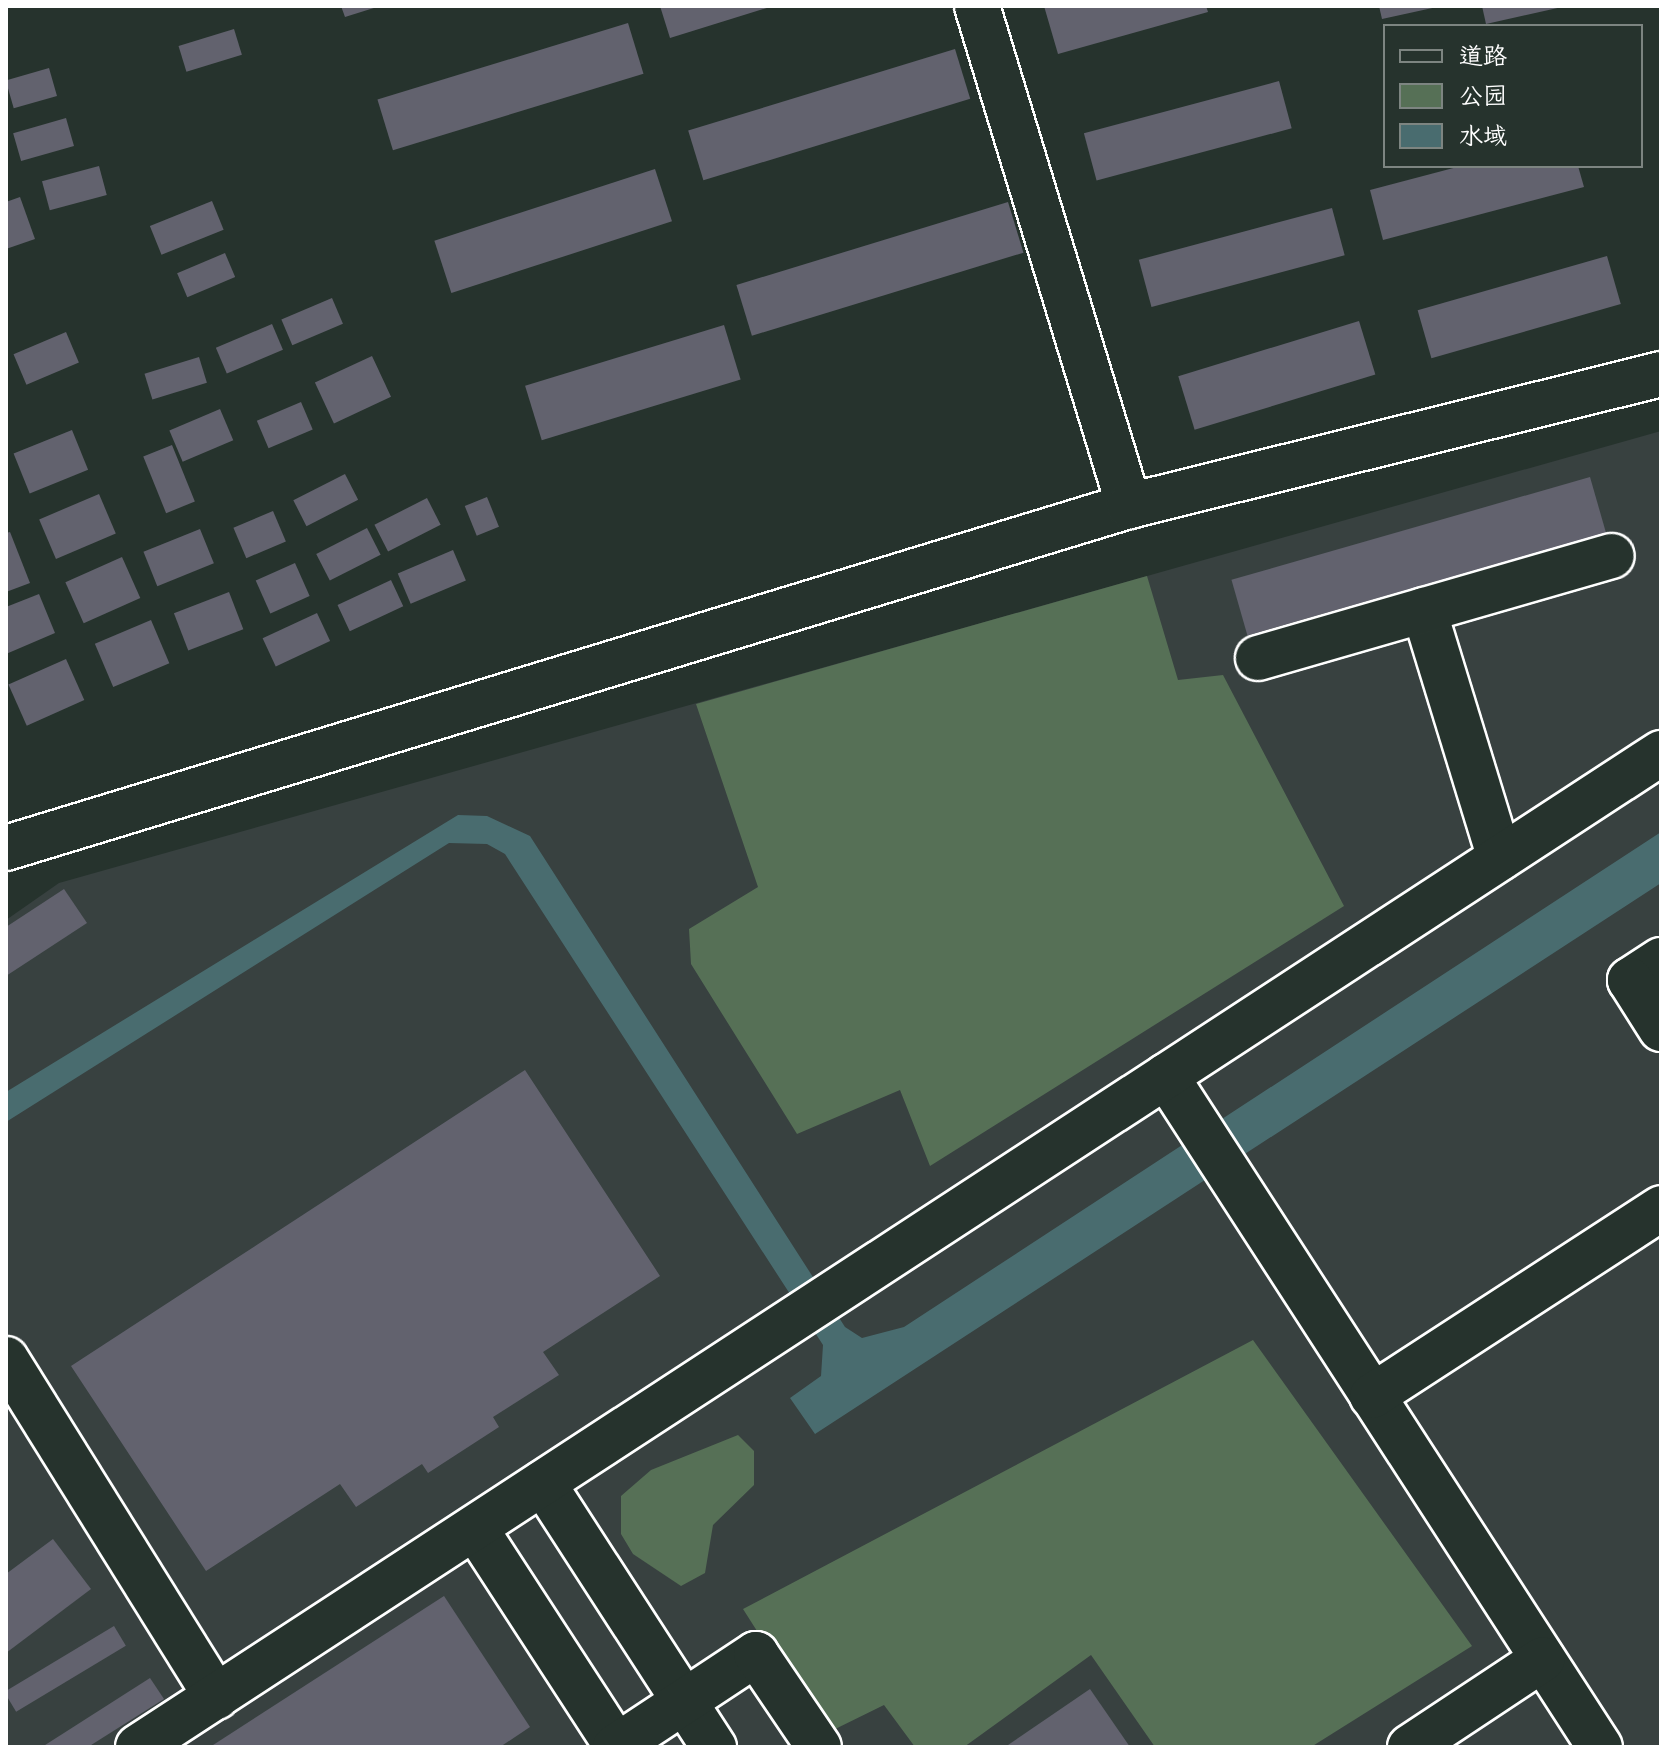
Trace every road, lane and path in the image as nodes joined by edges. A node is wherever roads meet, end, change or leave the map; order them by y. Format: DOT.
graph roads {
  1 [pos="977,6"];
  2 [pos="1661,374"];
  3 [pos="1129,506"];
  4 [pos="1612,556"];
  5 [pos="1424,610"];
  6 [pos="1258,658"];
  7 [pos="1661,753"];
  8 [pos="6,848"];
  9 [pos="1500,858"];
  10 [pos="1661,960"];
  11 [pos="1661,1029"];
  12 [pos="1174,1087"];
  13 [pos="1661,1208"];
  14 [pos="6,1359"];
  15 [pos="1372,1396"];
  16 [pos="543,1483"];
  17 [pos="475,1528"];
  18 [pos="1543,1659"];
  19 [pos="216,1697"];
  20 [pos="684,1702"];
  21 [pos="138,1747"];
  22 [pos="616,1747"];
  23 [pos="714,1747"];
  24 [pos="819,1747"];
  25 [pos="1410,1747"];
  26 [pos="1600,1747"];
  1 -- 3 [label="street"];
  2 -- 3 [label="street"];
  3 -- 8 [label="street"];
  4 -- 5 [label="street"];
  5 -- 6 [label="street"];
  5 -- 9 [label="street"];
  7 -- 9 [label="street"];
  9 -- 12 [label="street"];
  10 -- 11 [label="street"];
  12 -- 15 [label="street"];
  12 -- 16 [label="street"];
  13 -- 15 [label="street"];
  14 -- 19 [label="street"];
  15 -- 18 [label="street"];
  16 -- 17 [label="street"];
  16 -- 20 [label="street"];
  17 -- 19 [label="street"];
  17 -- 22 [label="street"];
  18 -- 25 [label="street"];
  18 -- 26 [label="street"];
  19 -- 21 [label="street"];
  20 -- 22 [label="street"];
  20 -- 23 [label="street"];
  20 -- 24 [label="street"];
}
